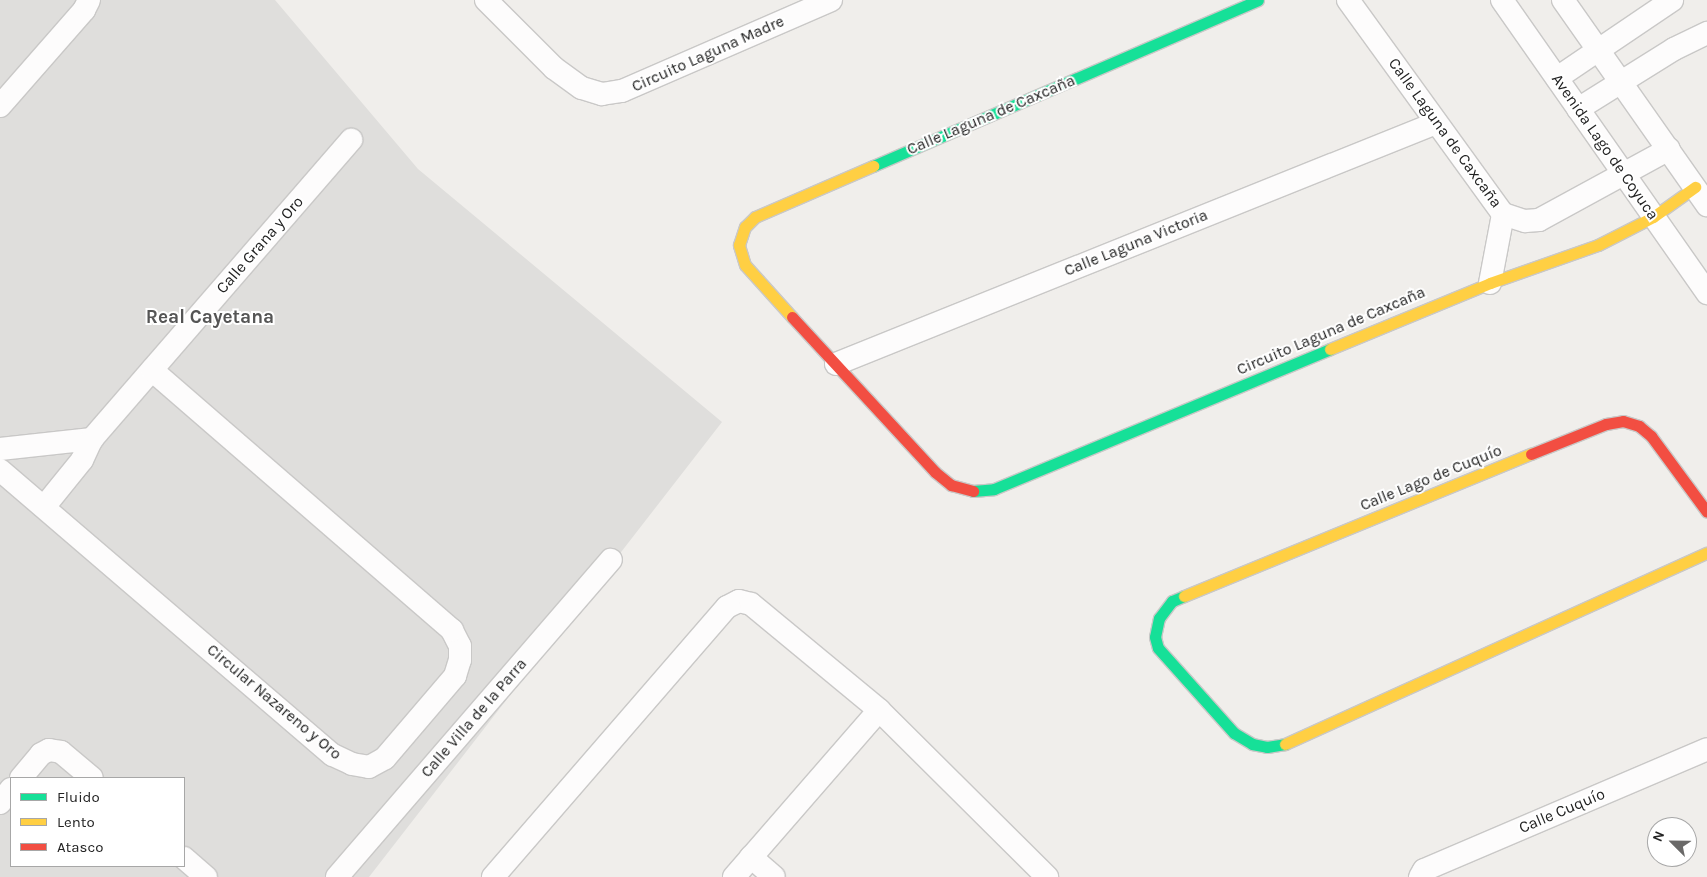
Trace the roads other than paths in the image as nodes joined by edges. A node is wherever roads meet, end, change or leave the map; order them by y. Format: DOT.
graph roads {
  1 [pos="89,0"];
  2 [pos="486,0"];
  3 [pos="831,0"];
  4 [pos="1258,0"];
  5 [pos="1348,0"];
  6 [pos="1502,0"];
  7 [pos="1563,0"];
  8 [pos="1672,0"];
  9 [pos="1707,33"];
  10 [pos="1600,50"];
  11 [pos="1557,78"];
  12 [pos="1622,83"];
  13 [pos="0,106"];
  14 [pos="1578,109"];
  15 [pos="1436,123"];
  16 [pos="351,140"];
  17 [pos="1668,149"];
  18 [pos="1624,174"];
  19 [pos="1701,196"];
  20 [pos="1503,214"];
  21 [pos="1654,216"];
  22 [pos="1490,283"];
  23 [pos="1707,293"];
  24 [pos="836,364"];
  25 [pos="152,370"];
  26 [pos="92,439"];
  27 [pos="0,449"];
  28 [pos="0,470"];
  29 [pos="44,507"];
  30 [pos="1707,512"];
  31 [pos="1707,553"];
  32 [pos="611,560"];
  33 [pos="879,710"];
  34 [pos="1707,749"];
  35 [pos="22,777"];
  36 [pos="91,777"];
  37 [pos="10,791"];
  38 [pos="0,803"];
  39 [pos="751,858"];
  40 [pos="185,859"];
  41 [pos="206,877"];
  42 [pos="337,877"];
  43 [pos="493,877"];
  44 [pos="734,877"];
  45 [pos="774,877"];
  46 [pos="1047,877"];
  47 [pos="1420,877"];
  1 -- 13 [label="street"];
  2 -- 3 [label="street, Circuito Laguna Madre"];
  4 -- 24 [label="street, Calle Laguna de Caxcaña"];
  5 -- 15 [label="street, Calle Laguna de Caxcaña"];
  6 -- 11 [label="street, Avenida Lago de Coyuca"];
  7 -- 10 [label="street"];
  8 -- 10 [label="street"];
  9 -- 12 [label="street"];
  10 -- 11 [label="street"];
  10 -- 12 [label="street"];
  11 -- 14 [label="street, Avenida Lago de Coyuca"];
  12 -- 14 [label="street"];
  12 -- 17 [label="street"];
  14 -- 18 [label="street, Avenida Lago de Coyuca"];
  15 -- 20 [label="street, Calle Laguna de Caxcaña"];
  15 -- 24 [label="street, Calle Laguna Victoria"];
  16 -- 25 [label="street, Calle Grana y Oro"];
  17 -- 18 [label="street, Calle Laguna de Caxcaña"];
  17 -- 19 [label="street"];
  18 -- 20 [label="street, Calle Laguna de Caxcaña"];
  18 -- 21 [label="street, Avenida Lago de Coyuca"];
  19 -- 21 [label="street, Circuito Laguna de Caxcaña"];
  20 -- 22 [label="street"];
  21 -- 22 [label="street, Circuito Laguna de Caxcaña"];
  21 -- 23 [label="street, Avenida Lago de Coyuca"];
  22 -- 24 [label="street, Circuito Laguna de Caxcaña"];
  25 -- 26 [label="street, Calle Grana y Oro"];
  25 -- 29 [label="street, Circular Nazareno y Oro"];
  26 -- 27 [label="street"];
  26 -- 29 [label="street, Calle Grana y Oro"];
  28 -- 29 [label="street, Circular Nazareno y Oro"];
  30 -- 31 [label="street, Calle Lago de Cuquío"];
  32 -- 42 [label="street, Calle Villa de la Parra"];
  33 -- 39 [label="street"];
  33 -- 43 [label="street"];
  33 -- 46 [label="street"];
  34 -- 47 [label="street, Calle Cuquío"];
  35 -- 36 [label="street"];
  37 -- 38 [label="street"];
  39 -- 44 [label="street"];
  39 -- 45 [label="street"];
  40 -- 41 [label="street"];
}
